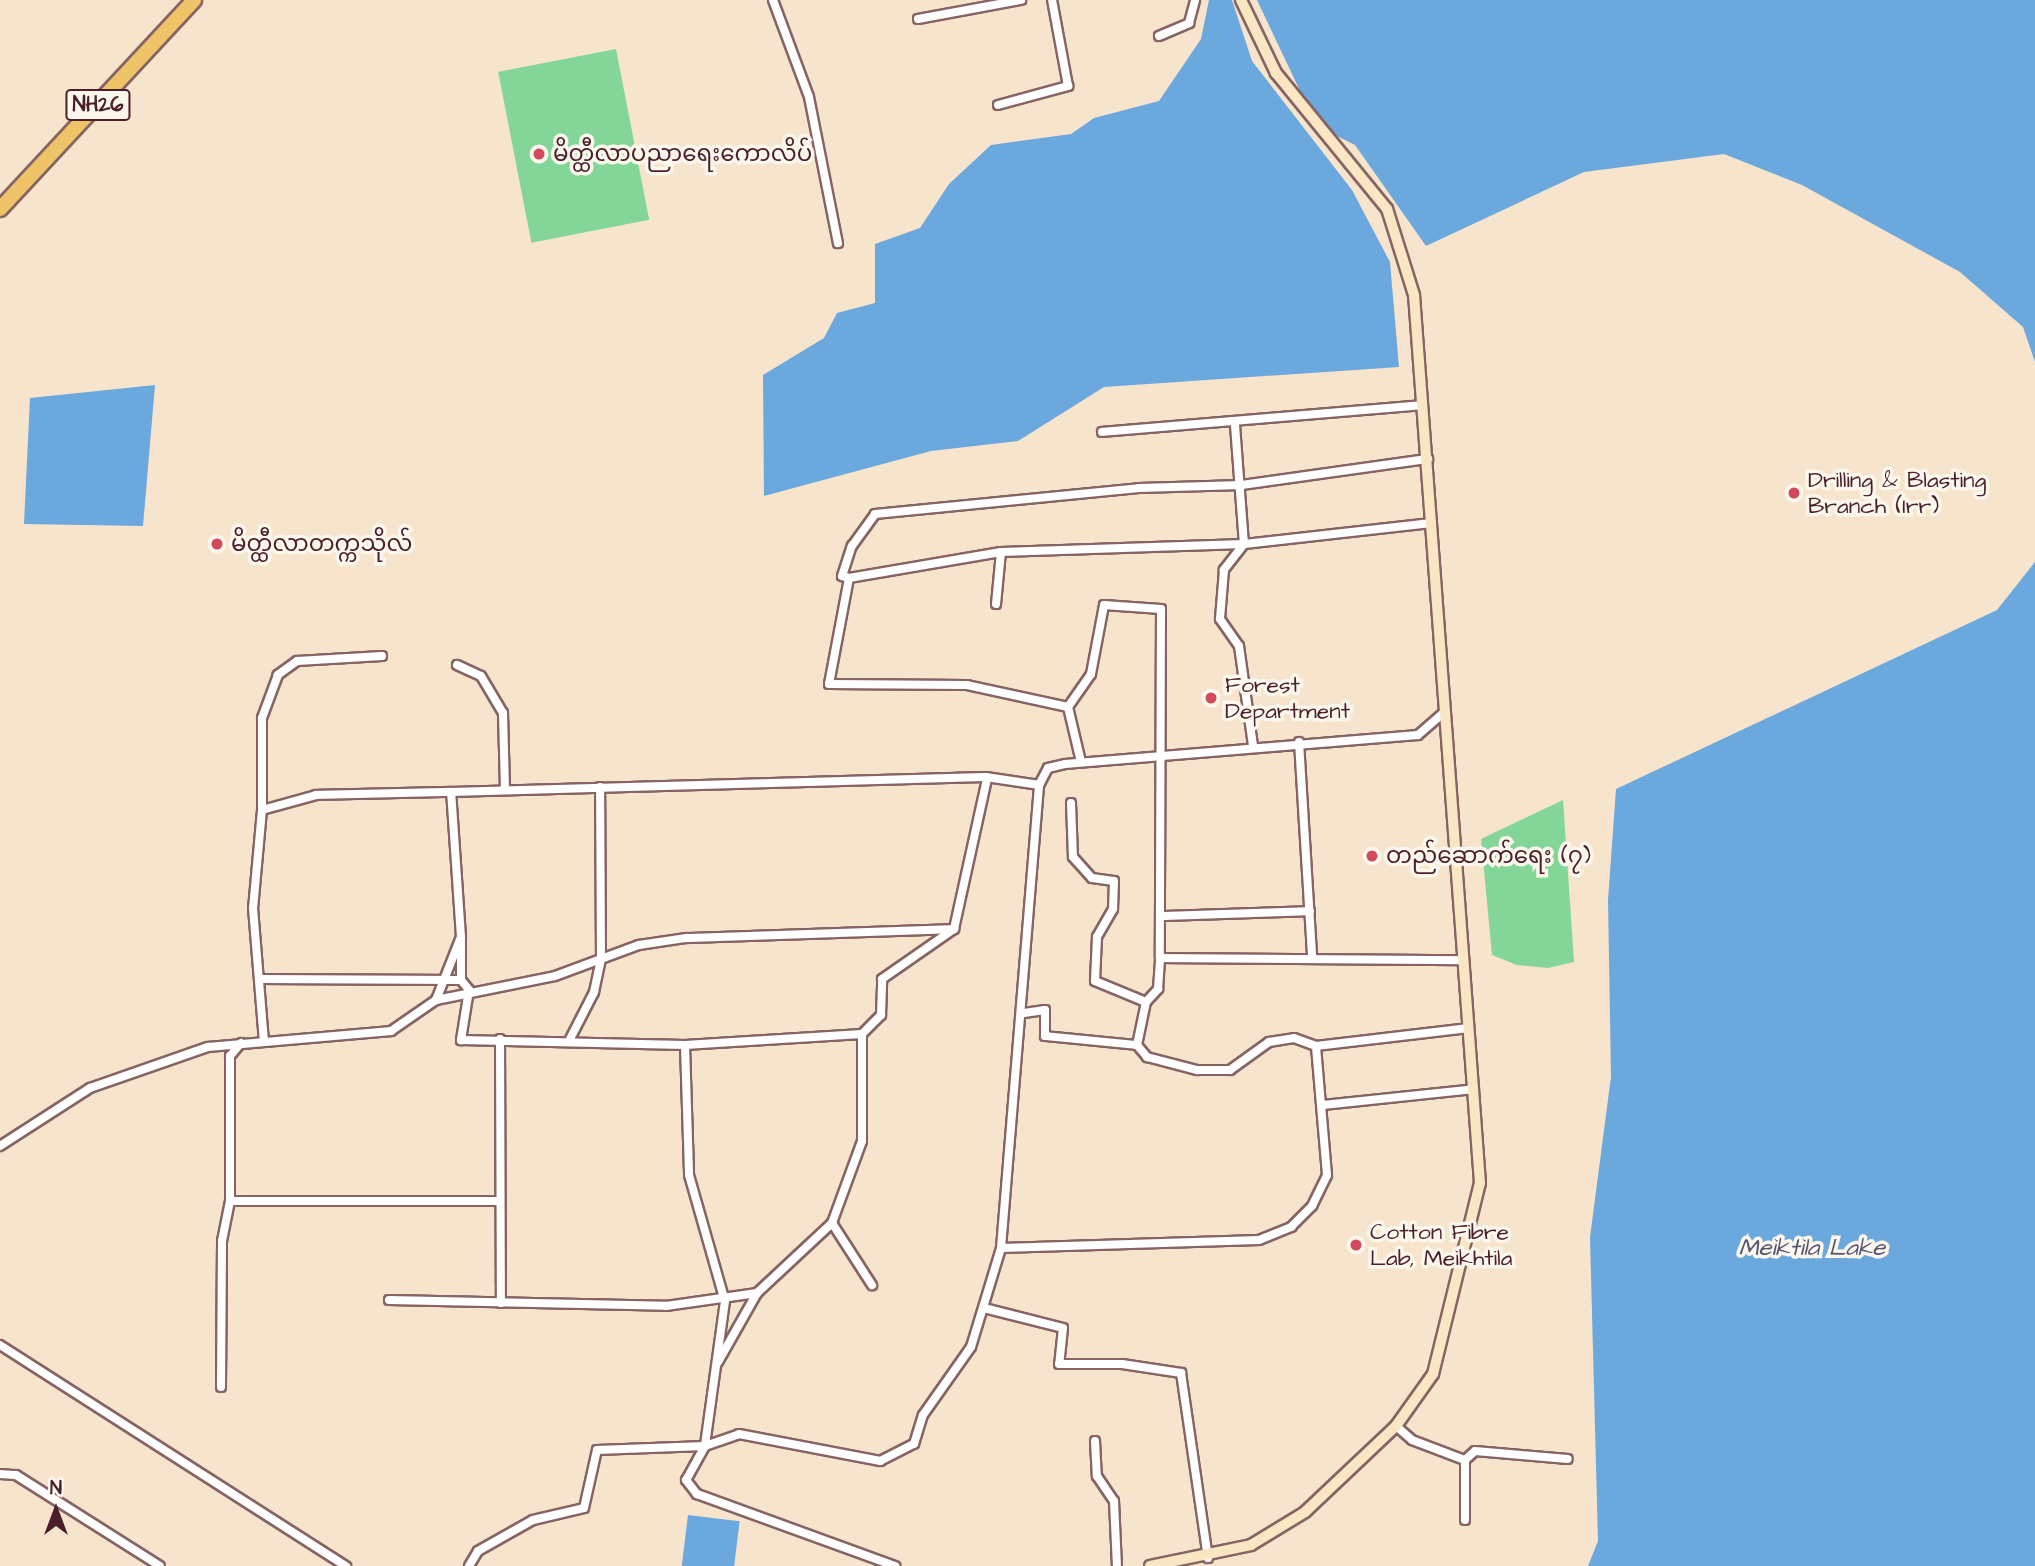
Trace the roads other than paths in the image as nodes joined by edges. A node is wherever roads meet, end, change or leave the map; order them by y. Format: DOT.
graph roads {
  1 [pos="194,0"];
  2 [pos="774,0"];
  3 [pos="1021,0"];
  4 [pos="1052,0"];
  5 [pos="1195,0"];
  6 [pos="1241,0"];
  7 [pos="918,19"];
  8 [pos="1159,36"];
  9 [pos="998,105"];
  10 [pos="0,209"];
  11 [pos="838,243"];
  12 [pos="1423,405"];
  13 [pos="1235,425"];
  14 [pos="1102,432"];
  15 [pos="1428,459"];
  16 [pos="1242,485"];
  17 [pos="1432,523"];
  18 [pos="1244,544"];
  19 [pos="1000,552"];
  20 [pos="849,578"];
  21 [pos="996,604"];
  22 [pos="382,656"];
  23 [pos="457,665"];
  24 [pos="1068,707"];
  25 [pos="1444,712"];
  26 [pos="1299,742"];
  27 [pos="1253,745"];
  28 [pos="1165,752"];
  29 [pos="1082,762"];
  30 [pos="987,779"];
  31 [pos="1039,785"];
  32 [pos="600,787"];
  33 [pos="505,789"];
  34 [pos="451,792"];
  35 [pos="1071,803"];
  36 [pos="262,810"];
  37 [pos="1310,911"];
  38 [pos="1161,916"];
  39 [pos="954,929"];
  40 [pos="461,937"];
  41 [pos="1312,956"];
  42 [pos="1160,958"];
  43 [pos="601,959"];
  44 [pos="1462,960"];
  45 [pos="260,979"];
  46 [pos="461,979"];
  47 [pos="438,980"];
  48 [pos="469,990"];
  49 [pos="436,1000"];
  50 [pos="1146,1002"];
  51 [pos="1024,1013"];
  52 [pos="1469,1028"];
  53 [pos="862,1034"];
  54 [pos="500,1039"];
  55 [pos="570,1039"];
  56 [pos="264,1042"];
  57 [pos="241,1043"];
  58 [pos="685,1045"];
  59 [pos="1137,1045"];
  60 [pos="1316,1046"];
  61 [pos="1474,1089"];
  62 [pos="1322,1105"];
  63 [pos="0,1146"];
  64 [pos="230,1201"];
  65 [pos="500,1201"];
  66 [pos="832,1223"];
  67 [pos="1001,1248"];
  68 [pos="873,1285"];
  69 [pos="757,1293"];
  70 [pos="389,1300"];
  71 [pos="725,1301"];
  72 [pos="501,1303"];
  73 [pos="984,1308"];
  74 [pos="0,1345"];
  75 [pos="715,1368"];
  76 [pos="221,1387"];
  77 [pos="1396,1426"];
  78 [pos="1095,1441"];
  79 [pos="705,1446"];
  80 [pos="1568,1458"];
  81 [pos="1465,1460"];
  82 [pos="0,1474"];
  83 [pos="1465,1520"];
  84 [pos="1208,1558"];
  85 [pos="160,1566"];
  86 [pos="346,1566"];
  87 [pos="469,1566"];
  88 [pos="895,1566"];
  89 [pos="1117,1566"];
  90 [pos="1150,1566"];
  1 -- 10 [label="highway, NH26"];
  2 -- 11 [label="street"];
  3 -- 7 [label="street"];
  4 -- 9 [label="street"];
  5 -- 8 [label="street"];
  6 -- 12 [label="street"];
  12 -- 13 [label="street"];
  12 -- 15 [label="street"];
  13 -- 14 [label="street"];
  13 -- 16 [label="street"];
  15 -- 16 [label="street"];
  15 -- 17 [label="street"];
  16 -- 18 [label="street"];
  16 -- 20 [label="street"];
  17 -- 18 [label="street"];
  17 -- 25 [label="street"];
  18 -- 19 [label="street"];
  18 -- 27 [label="street"];
  19 -- 20 [label="street"];
  19 -- 21 [label="street"];
  20 -- 24 [label="street"];
  22 -- 36 [label="street"];
  23 -- 33 [label="street"];
  24 -- 28 [label="street"];
  24 -- 29 [label="street"];
  25 -- 26 [label="street"];
  25 -- 44 [label="street"];
  26 -- 27 [label="street"];
  26 -- 37 [label="street"];
  27 -- 28 [label="street"];
  28 -- 29 [label="street"];
  28 -- 38 [label="street"];
  29 -- 31 [label="street"];
  30 -- 31 [label="street"];
  30 -- 32 [label="street"];
  30 -- 39 [label="street"];
  31 -- 51 [label="street"];
  32 -- 33 [label="street"];
  32 -- 43 [label="street"];
  33 -- 34 [label="street"];
  34 -- 36 [label="street"];
  34 -- 40 [label="street"];
  35 -- 50 [label="street"];
  36 -- 45 [label="street"];
  37 -- 38 [label="street"];
  37 -- 41 [label="street"];
  38 -- 42 [label="street"];
  39 -- 43 [label="street"];
  39 -- 53 [label="street"];
  40 -- 46 [label="street"];
  40 -- 47 [label="street"];
  41 -- 42 [label="street"];
  41 -- 44 [label="street"];
  42 -- 50 [label="street"];
  43 -- 48 [label="street"];
  43 -- 55 [label="street"];
  44 -- 52 [label="street"];
  45 -- 47 [label="street"];
  45 -- 56 [label="street"];
  46 -- 47 [label="street"];
  46 -- 48 [label="street"];
  47 -- 49 [label="street"];
  48 -- 49 [label="street"];
  48 -- 54 [label="street"];
  49 -- 56 [label="street"];
  50 -- 59 [label="street"];
  51 -- 59 [label="street"];
  51 -- 67 [label="street"];
  52 -- 60 [label="street"];
  52 -- 61 [label="street"];
  53 -- 58 [label="street"];
  53 -- 66 [label="street"];
  54 -- 55 [label="street"];
  54 -- 65 [label="street"];
  55 -- 58 [label="street"];
  56 -- 57 [label="street"];
  57 -- 63 [label="street"];
  57 -- 64 [label="street"];
  58 -- 71 [label="street"];
  59 -- 60 [label="street"];
  60 -- 62 [label="street"];
  61 -- 62 [label="street"];
  61 -- 77 [label="street"];
  62 -- 67 [label="street"];
  64 -- 65 [label="street"];
  64 -- 76 [label="street"];
  65 -- 72 [label="street"];
  66 -- 68 [label="street"];
  66 -- 69 [label="street"];
  67 -- 73 [label="street"];
  69 -- 71 [label="street"];
  69 -- 75 [label="street"];
  70 -- 72 [label="street"];
  71 -- 72 [label="street"];
  71 -- 75 [label="street"];
  73 -- 79 [label="street"];
  73 -- 84 [label="street"];
  74 -- 86 [label="street"];
  75 -- 79 [label="street"];
  77 -- 81 [label="street"];
  77 -- 84 [label="street"];
  78 -- 89 [label="street"];
  79 -- 87 [label="street"];
  79 -- 88 [label="street"];
  80 -- 81 [label="street"];
  81 -- 83 [label="street"];
  82 -- 85 [label="street"];
  84 -- 90 [label="street"];
}
